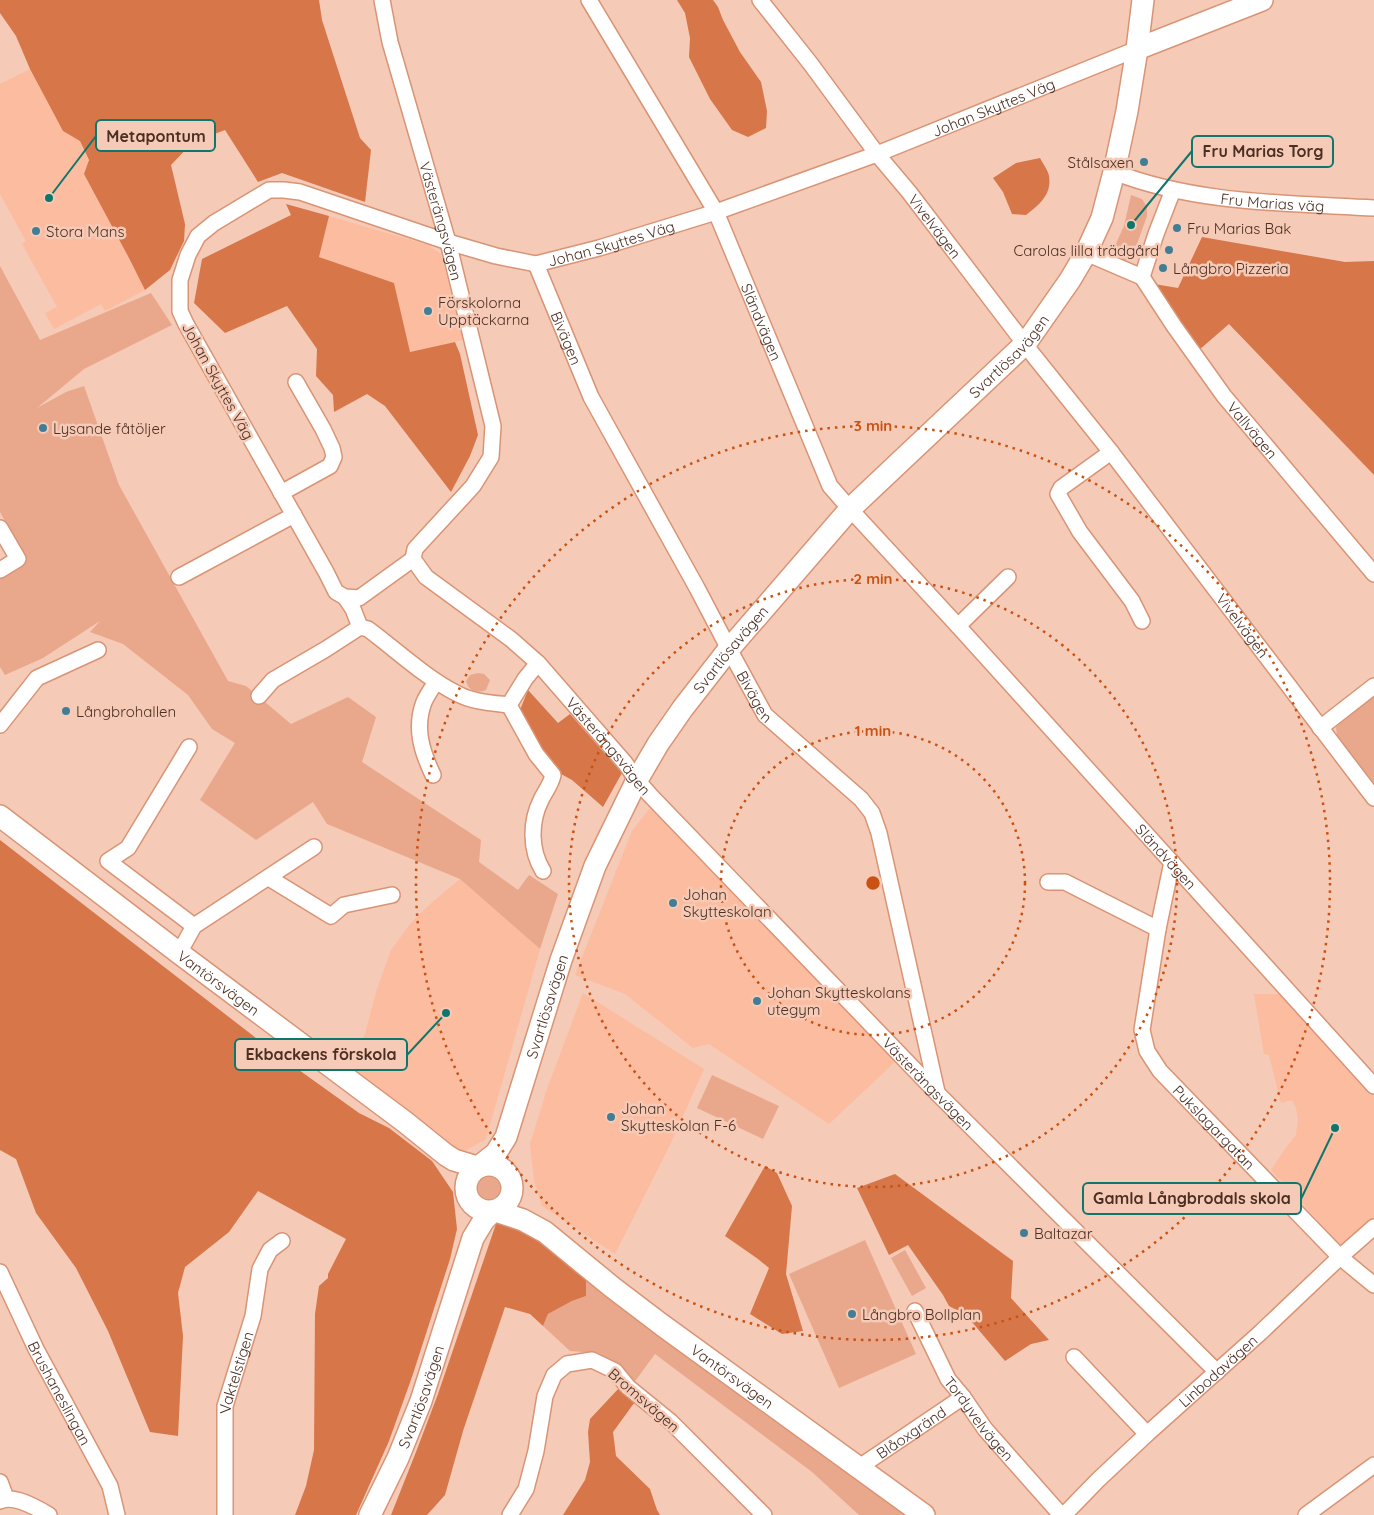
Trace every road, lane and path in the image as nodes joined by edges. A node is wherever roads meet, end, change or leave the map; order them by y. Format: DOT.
graph roads {
  1 [pos="382,0"];
  2 [pos="589,0"];
  3 [pos="760,0"];
  4 [pos="1143,0"];
  5 [pos="1262,0"];
  6 [pos="1137,49"];
  7 [pos="877,154"];
  8 [pos="1114,172"];
  9 [pos="1172,190"];
  10 [pos="1374,208"];
  11 [pos="716,212"];
  12 [pos="448,242"];
  13 [pos="1086,254"];
  14 [pos="536,264"];
  15 [pos="1142,277"];
  16 [pos="1026,343"];
  17 [pos="296,382"];
  18 [pos="1111,452"];
  19 [pos="281,493"];
  20 [pos="850,509"];
  21 [pos="294,515"];
  22 [pos="0,528"];
  23 [pos="413,559"];
  24 [pos="0,570"];
  25 [pos="1374,574"];
  26 [pos="178,577"];
  27 [pos="1008,577"];
  28 [pos="345,597"];
  29 [pos="1142,621"];
  30 [pos="958,626"];
  31 [pos="360,628"];
  32 [pos="728,649"];
  33 [pos="98,650"];
  34 [pos="538,663"];
  35 [pos="436,682"];
  36 [pos="1374,686"];
  37 [pos="259,696"];
  38 [pos="509,705"];
  39 [pos="2,717"];
  40 [pos="1320,728"];
  41 [pos="189,747"];
  42 [pos="433,775"];
  43 [pos="636,780"];
  44 [pos="1374,798"];
  45 [pos="0,816"];
  46 [pos="314,847"];
  47 [pos="1172,862"];
  48 [pos="543,871"];
  49 [pos="269,878"];
  50 [pos="1048,882"];
  51 [pos="392,894"];
  52 [pos="194,926"];
  53 [pos="1158,928"];
  54 [pos="179,953"];
  55 [pos="1374,1086"];
  56 [pos="937,1093"];
  57 [pos="509,1129"];
  58 [pos="438,1150"];
  59 [pos="479,1166"];
  60 [pos="512,1185"];
  61 [pos="467,1194"];
  62 [pos="495,1211"];
  63 [pos="1374,1227"];
  64 [pos="545,1232"];
  65 [pos="282,1241"];
  66 [pos="470,1246"];
  67 [pos="1340,1257"];
  68 [pos="0,1272"];
  69 [pos="1374,1285"];
  70 [pos="916,1311"];
  71 [pos="1074,1357"];
  72 [pos="1217,1372"];
  73 [pos="963,1397"];
  74 [pos="1147,1434"];
  75 [pos="1374,1465"];
  76 [pos="858,1468"];
  77 [pos="0,1482"];
  78 [pos="3,1500"];
  79 [pos="49,1515"];
  80 [pos="117,1515"];
  81 [pos="225,1515"];
  82 [pos="370,1515"];
  83 [pos="510,1515"];
  84 [pos="764,1515"];
  85 [pos="924,1515"];
  86 [pos="1062,1515"];
  87 [pos="1306,1515"];
  1 -- 12 [label="street, Västerängsvägen"];
  2 -- 11 [label="street, Sländvägen"];
  3 -- 7 [label="street, Vivelvägen"];
  4 -- 6 [label="street, Svartlösavägen"];
  5 -- 6 [label="street, Johan Skyttes Väg"];
  6 -- 7 [label="street, Johan Skyttes Väg"];
  6 -- 8 [label="street, Svartlösavägen"];
  7 -- 11 [label="street, Johan Skyttes Väg"];
  7 -- 16 [label="street, Vivelvägen"];
  8 -- 9 [label="street"];
  8 -- 13 [label="street, Svartlösavägen"];
  9 -- 10 [label="street, Fru Marias väg"];
  9 -- 15 [label="street"];
  11 -- 14 [label="street, Johan Skyttes Väg"];
  11 -- 20 [label="street, Sländvägen"];
  12 -- 14 [label="street, Johan Skyttes Väg"];
  12 -- 19 [label="street, Johan Skyttes Väg"];
  12 -- 23 [label="street, Västerängsvägen"];
  13 -- 15 [label="street"];
  13 -- 16 [label="street, Svartlösavägen"];
  14 -- 32 [label="street, Bivägen"];
  15 -- 25 [label="street, Vallvägen"];
  16 -- 18 [label="street, Vivelvägen"];
  16 -- 20 [label="street, Svartlösavägen"];
  17 -- 19 [label="street"];
  18 -- 29 [label="street"];
  18 -- 40 [label="street, Vivelvägen"];
  19 -- 21 [label="street, Johan Skyttes Väg"];
  20 -- 30 [label="street, Sländvägen"];
  20 -- 32 [label="street, Svartlösavägen"];
  21 -- 26 [label="street"];
  21 -- 28 [label="street, Johan Skyttes Väg"];
  22 -- 24 [label="street"];
  23 -- 28 [label="street"];
  23 -- 34 [label="street, Västerängsvägen"];
  27 -- 30 [label="street"];
  28 -- 31 [label="street, Johan Skyttes Väg"];
  30 -- 47 [label="street, Sländvägen"];
  31 -- 35 [label="street"];
  31 -- 37 [label="street"];
  32 -- 43 [label="street, Svartlösavägen"];
  32 -- 56 [label="street, Bivägen"];
  33 -- 39 [label="street"];
  34 -- 38 [label="street"];
  34 -- 43 [label="street, Västerängsvägen"];
  35 -- 38 [label="street"];
  35 -- 42 [label="street"];
  36 -- 40 [label="street"];
  38 -- 48 [label="street"];
  40 -- 44 [label="street, Vivelvägen"];
  41 -- 52 [label="street"];
  43 -- 56 [label="street, Västerängsvägen"];
  43 -- 57 [label="street, Svartlösavägen"];
  45 -- 54 [label="street, Vantörsvägen"];
  46 -- 49 [label="street"];
  47 -- 53 [label="street, Pukslagargatan"];
  47 -- 55 [label="street, Sländvägen"];
  49 -- 51 [label="street"];
  49 -- 52 [label="street"];
  50 -- 53 [label="street"];
  52 -- 54 [label="street"];
  53 -- 67 [label="street, Pukslagargatan"];
  54 -- 58 [label="street, Vantörsvägen"];
  56 -- 72 [label="street, Västerängsvägen"];
  57 -- 59 [label="street, Svartlösavägen"];
  57 -- 60 [label="street, Svartlösavägen"];
  58 -- 59 [label="street, Vantörsvägen"];
  58 -- 61 [label="street, Vantörsvägen"];
  59 -- 60 [label="street"];
  59 -- 61 [label="street"];
  60 -- 62 [label="street"];
  60 -- 64 [label="street, Vantörsvägen"];
  61 -- 62 [label="street"];
  61 -- 66 [label="street, Svartlösavägen"];
  62 -- 64 [label="street, Vantörsvägen"];
  62 -- 66 [label="street, Svartlösavägen"];
  63 -- 67 [label="street, Linbodavägen"];
  64 -- 76 [label="street, Vantörsvägen"];
  65 -- 81 [label="street, Vaktelstigen"];
  66 -- 82 [label="street, Svartlösavägen"];
  67 -- 69 [label="street, Pukslagargatan"];
  67 -- 72 [label="street, Linbodavägen"];
  68 -- 80 [label="street, Brushaneslingan"];
  70 -- 73 [label="street, Tordyvelvägen"];
  71 -- 74 [label="street"];
  72 -- 74 [label="street, Linbodavägen"];
  73 -- 76 [label="street, Blåoxgränd"];
  73 -- 86 [label="street, Tordyvelvägen"];
  74 -- 86 [label="street, Linbodavägen"];
  75 -- 87 [label="street"];
  76 -- 85 [label="street, Vantörsvägen"];
  77 -- 78 [label="street"];
  78 -- 79 [label="street"];
  83 -- 84 [label="street, Bromsvägen"];
}
